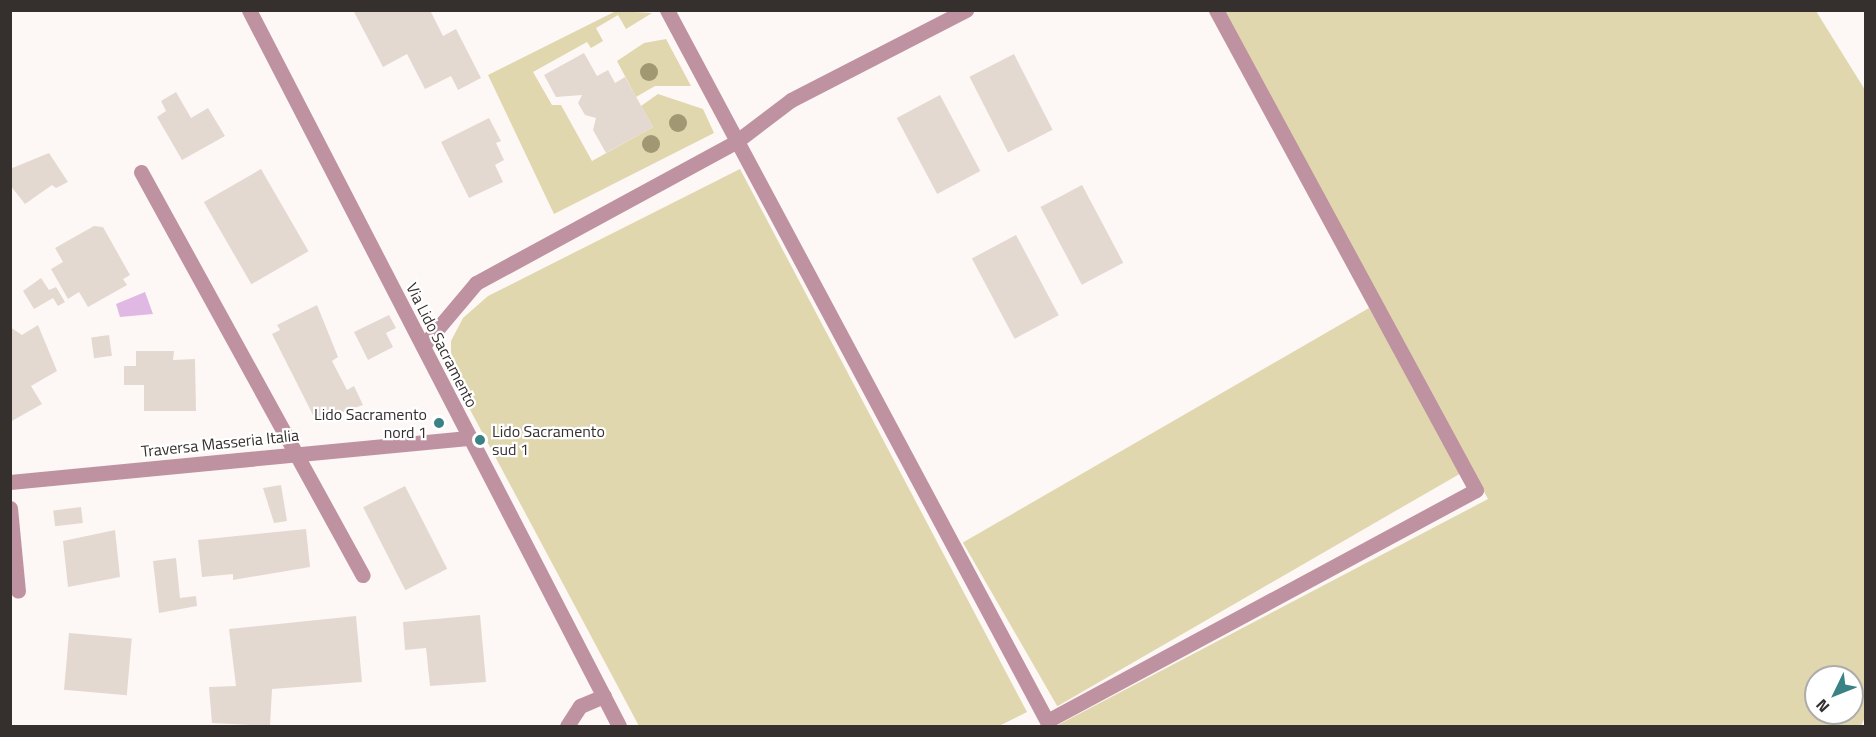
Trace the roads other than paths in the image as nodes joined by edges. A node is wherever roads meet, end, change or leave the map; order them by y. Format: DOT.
graph roads {
  1 [pos="249,10"];
  2 [pos="667,10"];
  3 [pos="966,10"];
  4 [pos="1216,10"];
  5 [pos="737,141"];
  6 [pos="141,172"];
  7 [pos="423,346"];
  8 [pos="468,438"];
  9 [pos="296,453"];
  10 [pos="10,482"];
  11 [pos="10,508"];
  12 [pos="363,575"];
  13 [pos="18,591"];
  14 [pos="604,696"];
  15 [pos="1042,724"];
  16 [pos="567,726"];
  17 [pos="619,726"];
  1 -- 7 [label="street, Via Lido Sacramento"];
  2 -- 5 [label="street"];
  3 -- 5 [label="street"];
  4 -- 15 [label="street"];
  5 -- 7 [label="street"];
  5 -- 15 [label="street"];
  6 -- 9 [label="street"];
  7 -- 8 [label="street, Via Lido Sacramento"];
  8 -- 9 [label="street, Traversa Masseria Italia"];
  8 -- 14 [label="street, Via Lido Sacramento"];
  9 -- 10 [label="street, Traversa Masseria Italia"];
  9 -- 12 [label="street"];
  11 -- 13 [label="street"];
  14 -- 16 [label="street"];
  14 -- 17 [label="street, Via Lido Sacramento"];
}
